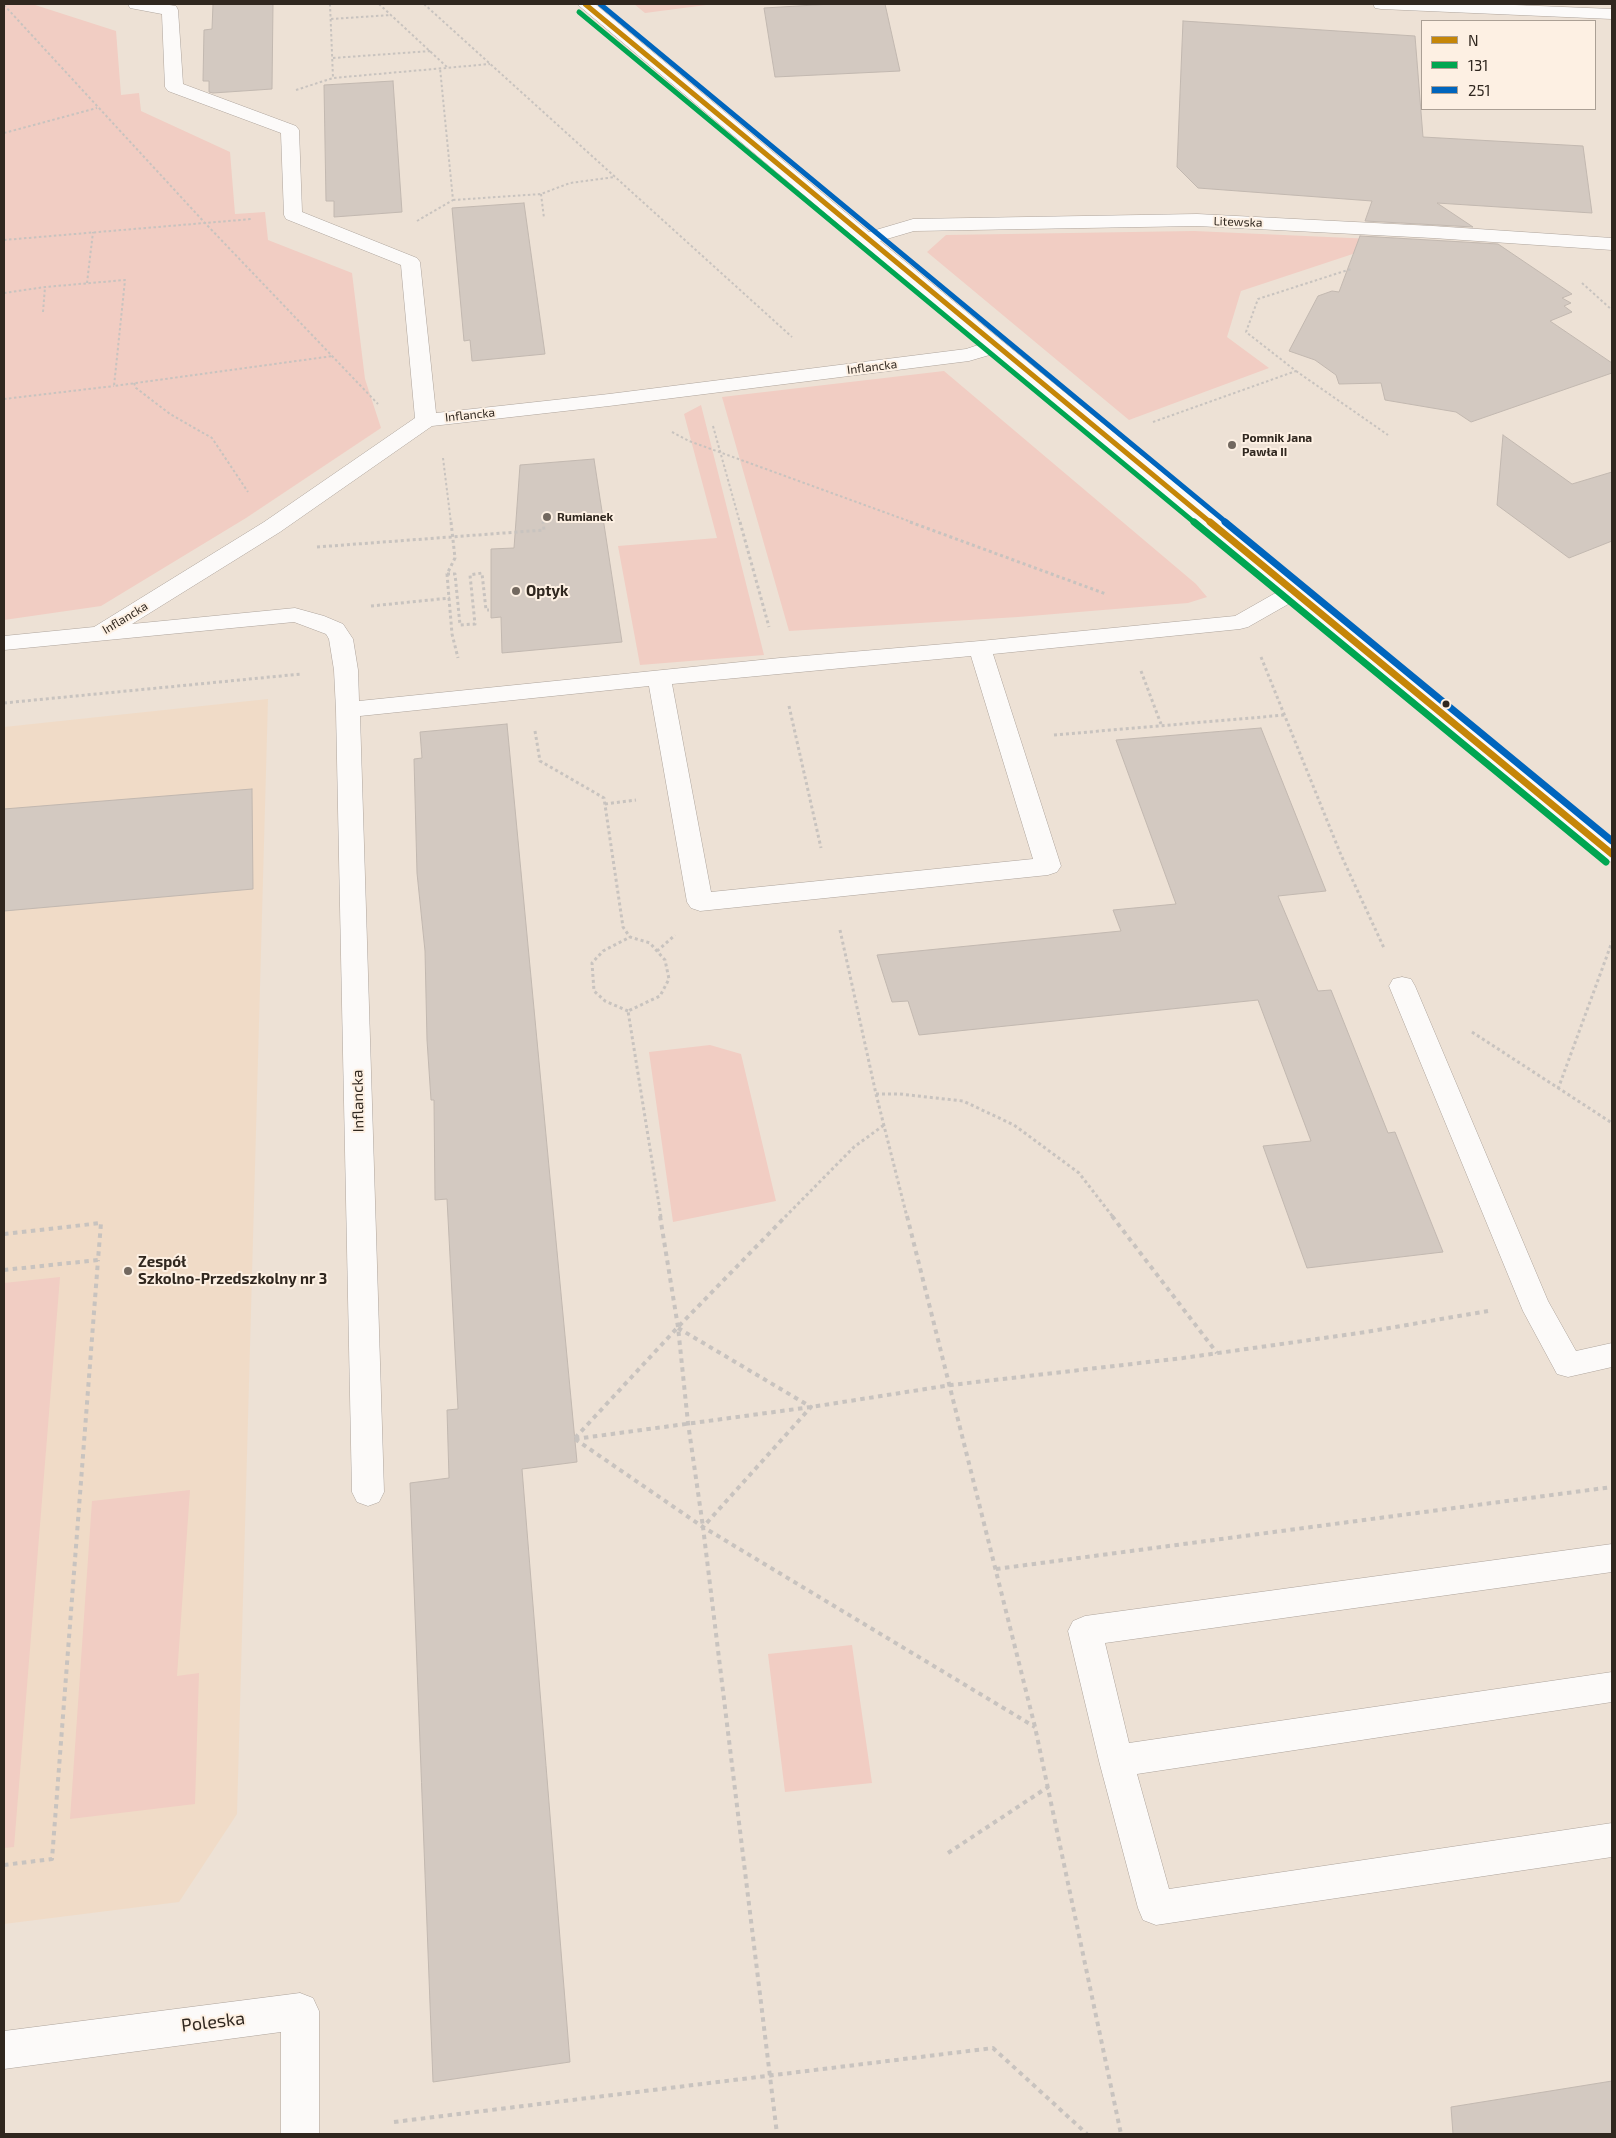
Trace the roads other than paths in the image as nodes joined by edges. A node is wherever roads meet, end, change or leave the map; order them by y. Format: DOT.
graph roads {
  1 [pos="136,4"];
  2 [pos="586,4"];
  3 [pos="1381,4"];
  4 [pos="1612,14"];
  5 [pos="866,239"];
  6 [pos="1612,244"];
  7 [pos="995,346"];
  8 [pos="420,424"];
  9 [pos="1294,592"];
  10 [pos="100,634"];
  11 [pos="4,643"];
  12 [pos="980,648"];
  13 [pos="659,678"];
  14 [pos="348,710"];
  15 [pos="1612,854"];
  16 [pos="1402,986"];
  17 [pos="1612,1355"];
  18 [pos="368,1492"];
  19 [pos="1612,1558"];
  20 [pos="1612,1687"];
  21 [pos="1116,1762"];
  22 [pos="1612,1840"];
  23 [pos="4,2050"];
  24 [pos="300,2134"];
  1 -- 8 [label="street"];
  2 -- 5 [label="street"];
  3 -- 4 [label="street"];
  5 -- 6 [label="street, Litewska"];
  5 -- 7 [label="street"];
  7 -- 8 [label="street, Inflancka"];
  7 -- 9 [label="street"];
  8 -- 10 [label="street, Inflancka"];
  9 -- 12 [label="street"];
  9 -- 15 [label="street"];
  10 -- 11 [label="street, Inflancka"];
  10 -- 14 [label="street, Inflancka"];
  12 -- 13 [label="street"];
  12 -- 13 [label="street"];
  13 -- 14 [label="street"];
  14 -- 18 [label="street, Inflancka"];
  16 -- 17 [label="street"];
  19 -- 21 [label="street"];
  20 -- 21 [label="street"];
  21 -- 22 [label="street"];
  23 -- 24 [label="street, Poleska"];
}
